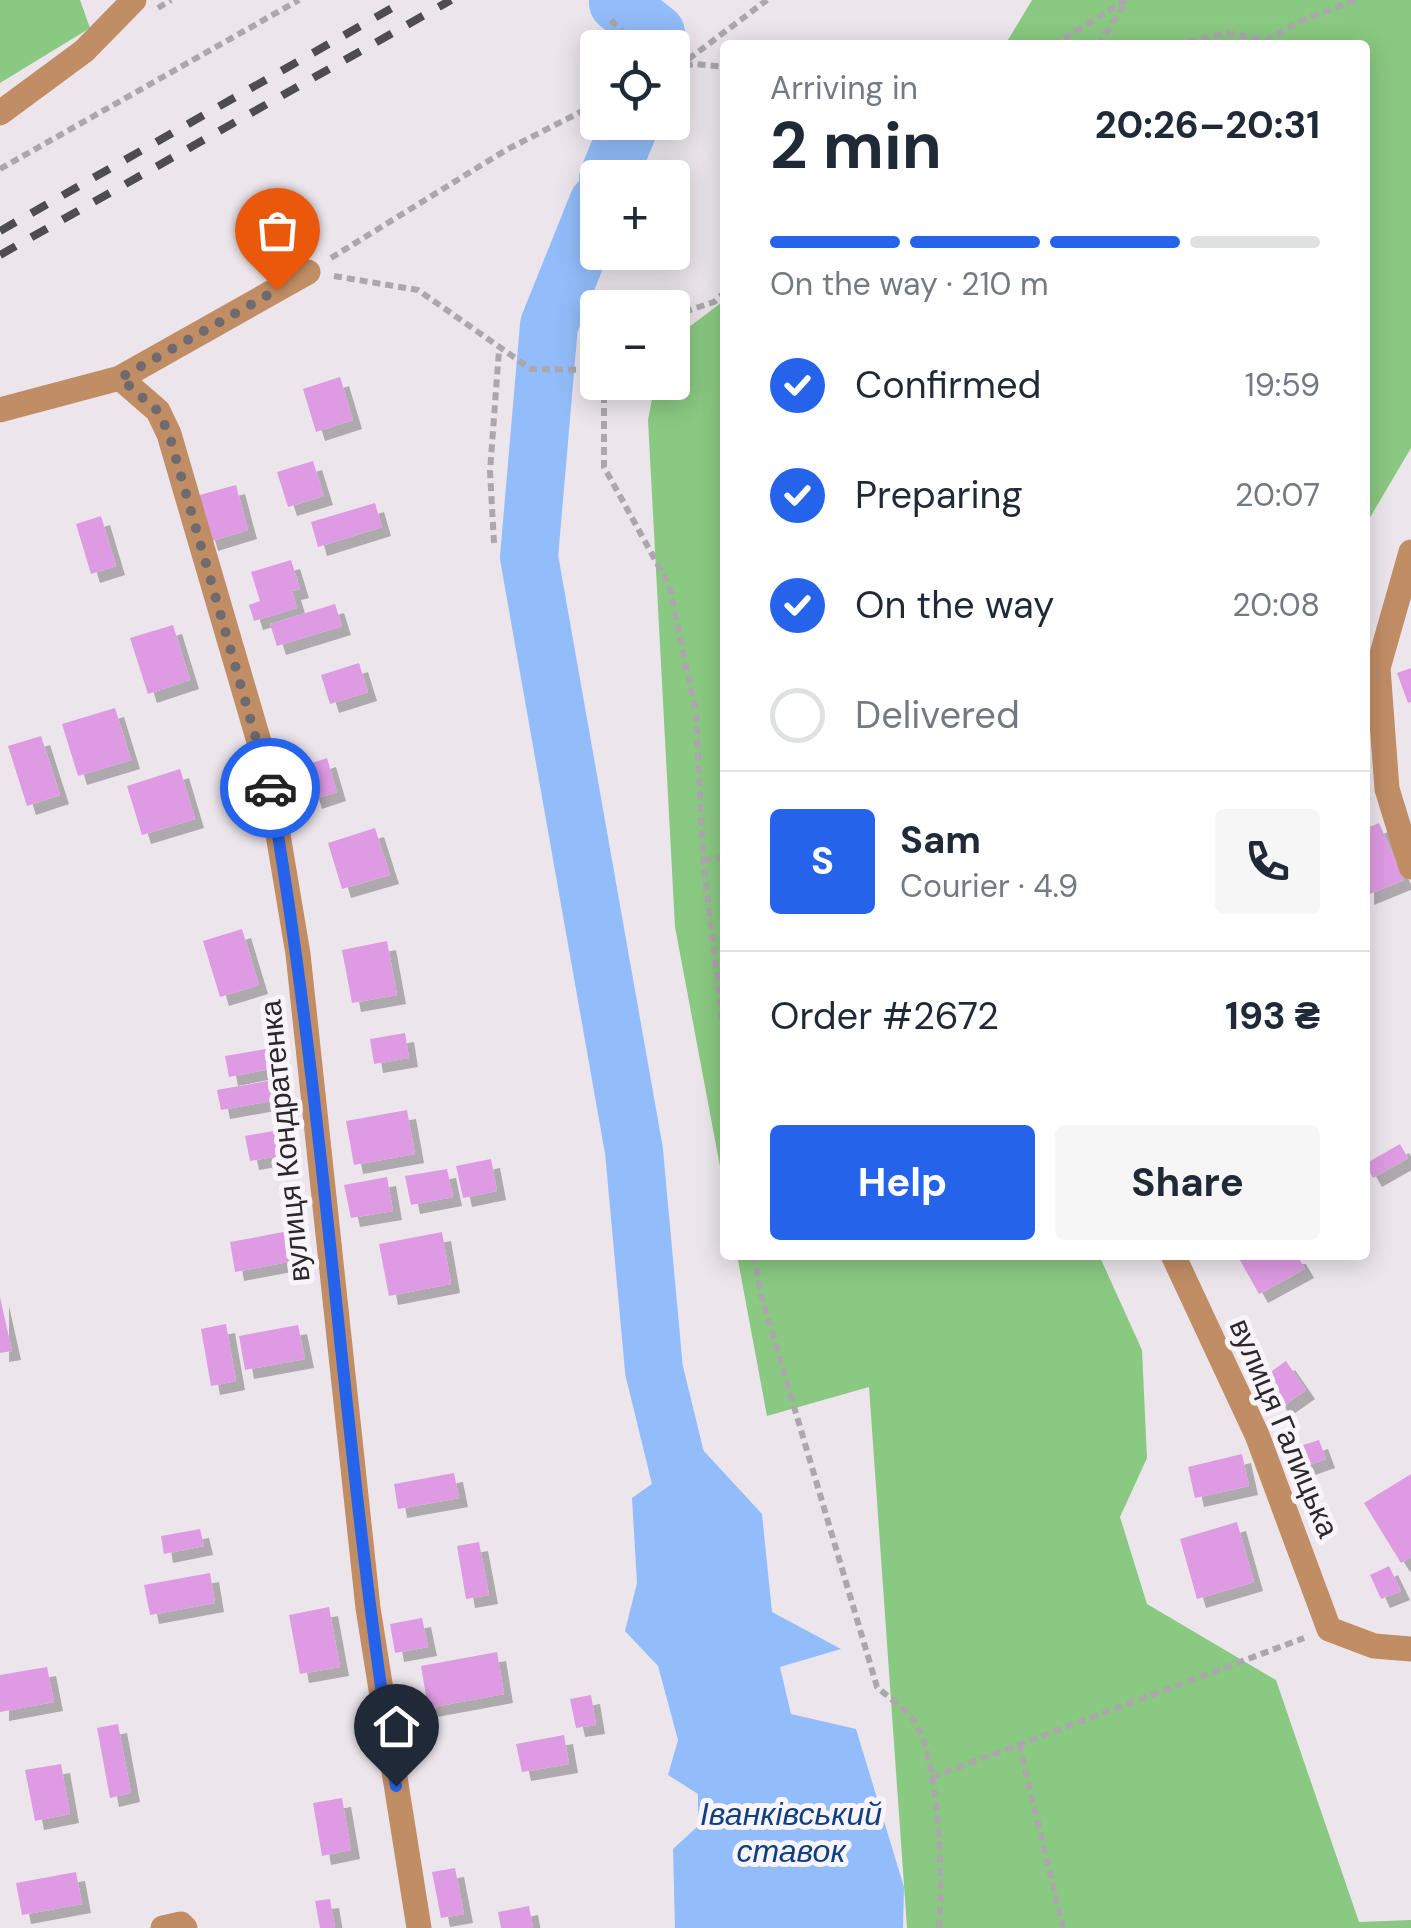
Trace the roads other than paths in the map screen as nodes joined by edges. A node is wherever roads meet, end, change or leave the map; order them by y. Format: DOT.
graph roads {
  1 [pos="134,0"];
  2 [pos="0,112"];
  3 [pos="308,272"];
  4 [pos="120,378"];
  5 [pos="0,410"];
  6 [pos="1411,552"];
  7 [pos="1376,795"];
  8 [pos="1411,867"];
  9 [pos="1175,1260"];
  10 [pos="1411,1649"];
  11 [pos="418,1928"];
  1 -- 2 [label="street"];
  3 -- 4 [label="street"];
  4 -- 5 [label="street"];
  4 -- 11 [label="street, вулиця Кондратенка"];
  6 -- 7 [label="street"];
  7 -- 8 [label="street"];
  9 -- 10 [label="street, вулиця Галицька"];
}
